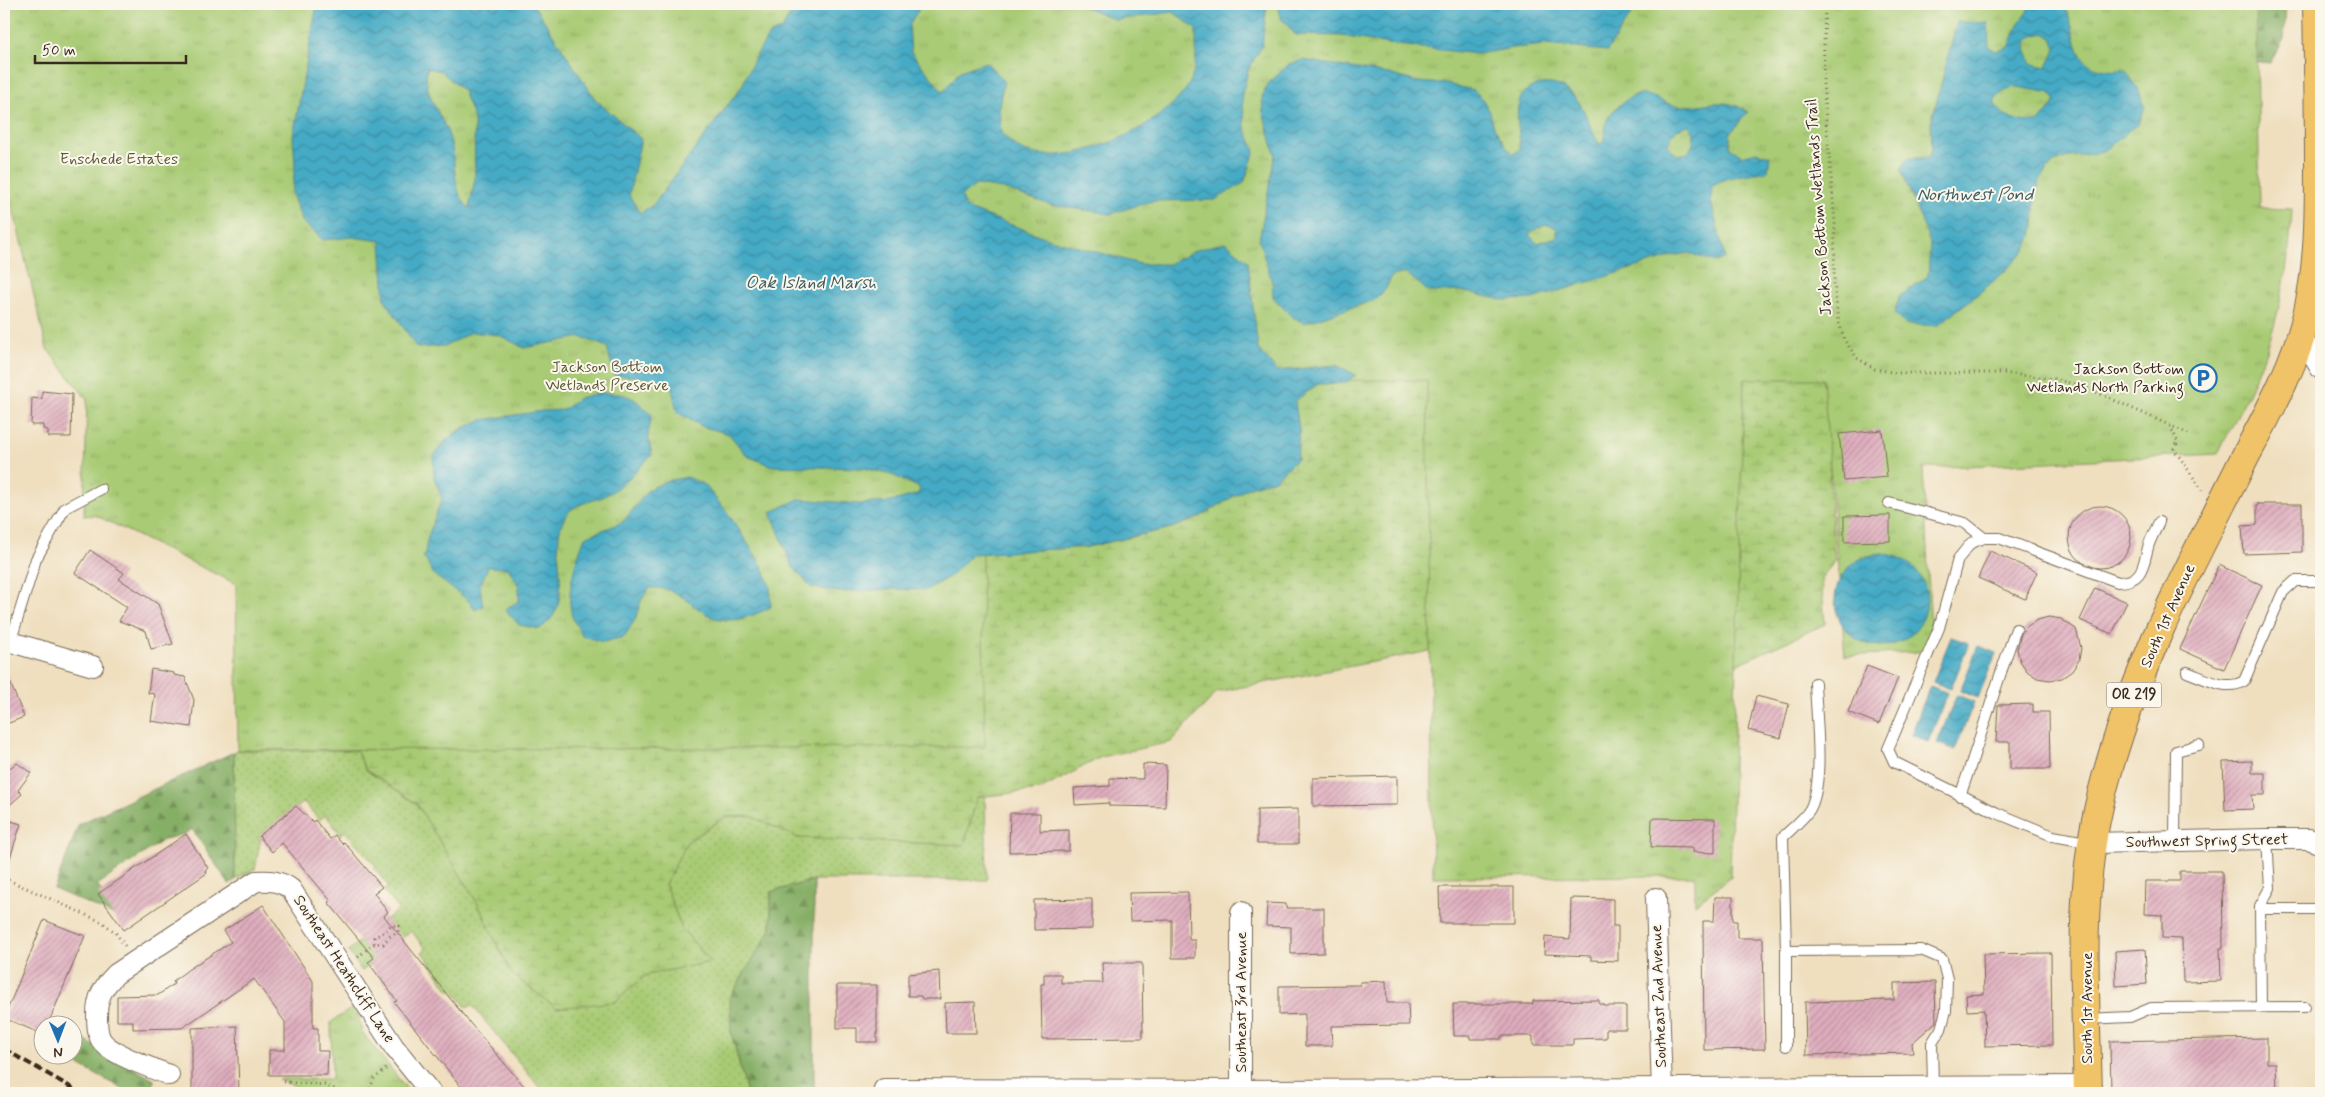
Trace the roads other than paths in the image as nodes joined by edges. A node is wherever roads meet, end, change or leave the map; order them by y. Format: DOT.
graph roads {
  1 [pos="2317,4"];
  2 [pos="2311,336"];
  3 [pos="2321,369"];
  4 [pos="101,490"];
  5 [pos="1890,502"];
  6 [pos="2159,522"];
  7 [pos="1984,538"];
  8 [pos="2321,581"];
  9 [pos="2016,629"];
  10 [pos="7,640"];
  11 [pos="93,666"];
  12 [pos="2187,672"];
  13 [pos="1815,683"];
  14 [pos="2199,745"];
  15 [pos="1960,796"];
  16 [pos="2267,839"];
  17 [pos="2174,840"];
  18 [pos="2092,843"];
  19 [pos="2321,844"];
  20 [pos="1656,898"];
  21 [pos="2260,909"];
  22 [pos="2321,909"];
  23 [pos="1241,912"];
  24 [pos="1786,951"];
  25 [pos="2305,1007"];
  26 [pos="2261,1008"];
  27 [pos="2086,1019"];
  28 [pos="1786,1046"];
  29 [pos="169,1074"];
  30 [pos="1933,1086"];
  31 [pos="1873,1089"];
  32 [pos="1990,1089"];
  33 [pos="2088,1089"];
  34 [pos="897,1090"];
  35 [pos="1662,1090"];
  36 [pos="1029,1091"];
  37 [pos="1446,1091"];
  38 [pos="1241,1092"];
  39 [pos="432,1093"];
  1 -- 2 [label="main road, OR 219"];
  2 -- 3 [label="street"];
  2 -- 18 [label="main road, South 1st Avenue / OR 219"];
  4 -- 10 [label="lane"];
  5 -- 7 [label="lane"];
  6 -- 7 [label="lane"];
  7 -- 15 [label="lane"];
  8 -- 12 [label="lane"];
  9 -- 15 [label="lane"];
  10 -- 11 [label="street"];
  13 -- 24 [label="lane"];
  14 -- 17 [label="lane"];
  15 -- 18 [label="lane"];
  16 -- 17 [label="street, Southwest Spring Street"];
  16 -- 19 [label="street, Southwest Spring Street"];
  16 -- 21 [label="lane"];
  17 -- 18 [label="street, Southwest Spring Street"];
  18 -- 27 [label="main road, South 1st Avenue / OR 219"];
  20 -- 35 [label="street, Southeast 2nd Avenue"];
  21 -- 22 [label="lane"];
  21 -- 26 [label="lane"];
  23 -- 38 [label="street, Southeast 3rd Avenue"];
  24 -- 28 [label="lane"];
  24 -- 30 [label="lane"];
  25 -- 26 [label="lane"];
  26 -- 27 [label="lane"];
  27 -- 33 [label="main road, South 1st Avenue / OR 219"];
  29 -- 39 [label="street, Southeast Heathcliff Lane"];
  30 -- 31 [label="street"];
  30 -- 32 [label="street"];
  31 -- 35 [label="street"];
  32 -- 33 [label="street"];
  34 -- 36 [label="street"];
  35 -- 37 [label="street"];
  36 -- 38 [label="street"];
  37 -- 38 [label="street"];
}
